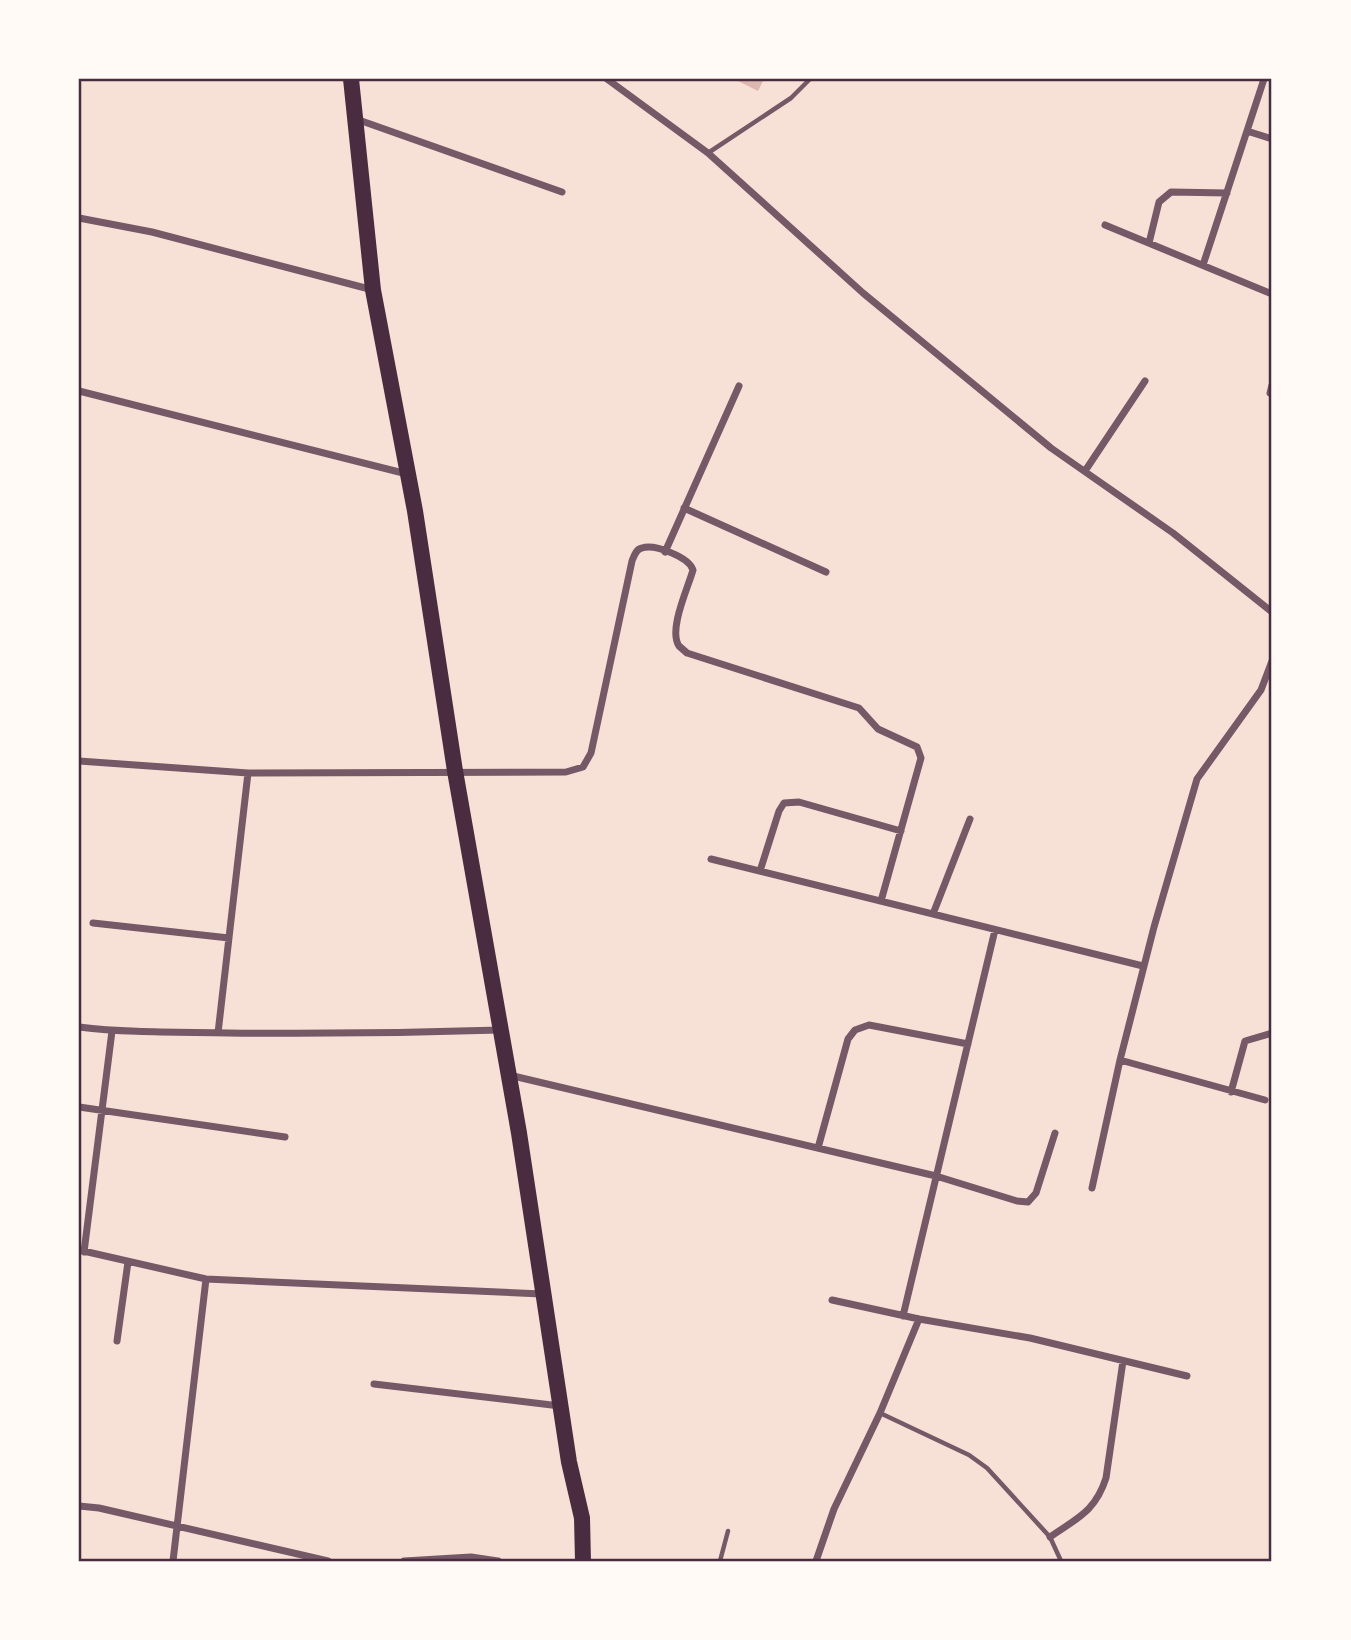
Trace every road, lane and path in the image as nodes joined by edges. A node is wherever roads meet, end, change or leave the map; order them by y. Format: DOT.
graph roads {
  1 [pos="351,79"];
  2 [pos="607,79"];
  3 [pos="810,79"];
  4 [pos="1264,79"];
  5 [pos="355,119"];
  6 [pos="1247,131"];
  7 [pos="1272,139"];
  8 [pos="708,153"];
  9 [pos="562,192"];
  10 [pos="1227,193"];
  11 [pos="79,218"];
  12 [pos="1105,225"];
  13 [pos="1149,243"];
  14 [pos="1203,265"];
  15 [pos="373,290"];
  16 [pos="1272,294"];
  17 [pos="1145,381"];
  18 [pos="739,386"];
  19 [pos="79,391"];
  20 [pos="1085,471"];
  21 [pos="407,474"];
  22 [pos="684,508"];
  23 [pos="665,552"];
  24 [pos="826,572"];
  25 [pos="1272,612"];
  26 [pos="1272,661"];
  27 [pos="79,761"];
  28 [pos="455,771"];
  29 [pos="248,773"];
  30 [pos="970,819"];
  31 [pos="901,831"];
  32 [pos="711,859"];
  33 [pos="760,871"];
  34 [pos="881,901"];
  35 [pos="933,914"];
  36 [pos="93,923"];
  37 [pos="995,929"];
  38 [pos="229,938"];
  39 [pos="1143,967"];
  40 [pos="79,1027"];
  41 [pos="501,1030"];
  42 [pos="112,1031"];
  43 [pos="1272,1032"];
  44 [pos="218,1033"];
  45 [pos="968,1044"];
  46 [pos="1120,1060"];
  47 [pos="509,1075"];
  48 [pos="1231,1092"];
  49 [pos="1265,1100"];
  50 [pos="79,1107"];
  51 [pos="102,1111"];
  52 [pos="1055,1133"];
  53 [pos="285,1137"];
  54 [pos="818,1148"];
  55 [pos="936,1176"];
  56 [pos="1092,1188"];
  57 [pos="81,1251"];
  58 [pos="128,1262"];
  59 [pos="206,1279"];
  60 [pos="542,1294"];
  61 [pos="832,1300"];
  62 [pos="903,1316"];
  63 [pos="919,1320"];
  64 [pos="117,1341"];
  65 [pos="1123,1361"];
  66 [pos="1187,1376"];
  67 [pos="374,1384"];
  68 [pos="560,1406"];
  69 [pos="880,1413"];
  70 [pos="79,1506"];
  71 [pos="177,1527"];
  72 [pos="728,1531"];
  73 [pos="1050,1537"];
  74 [pos="173,1561"];
  75 [pos="328,1561"];
  76 [pos="404,1561"];
  77 [pos="498,1561"];
  78 [pos="583,1561"];
  79 [pos="720,1561"];
  80 [pos="816,1561"];
  81 [pos="1061,1561"];
  1 -- 5 [label="main road"];
  2 -- 8 [label="street"];
  3 -- 8 [label="lane"];
  4 -- 6 [label="street"];
  5 -- 9 [label="street"];
  5 -- 15 [label="main road"];
  6 -- 7 [label="street"];
  6 -- 10 [label="street"];
  8 -- 20 [label="street"];
  10 -- 13 [label="street"];
  10 -- 14 [label="street"];
  11 -- 15 [label="street"];
  12 -- 13 [label="street"];
  13 -- 14 [label="street"];
  14 -- 16 [label="street"];
  15 -- 21 [label="main road"];
  17 -- 20 [label="street"];
  18 -- 22 [label="street"];
  19 -- 21 [label="street"];
  20 -- 25 [label="street"];
  21 -- 28 [label="main road"];
  22 -- 23 [label="street"];
  22 -- 24 [label="street"];
  23 -- 28 [label="street"];
  23 -- 31 [label="street"];
  26 -- 39 [label="street"];
  27 -- 29 [label="street"];
  28 -- 29 [label="street"];
  28 -- 41 [label="main road"];
  29 -- 38 [label="street"];
  30 -- 35 [label="street"];
  31 -- 33 [label="street"];
  31 -- 34 [label="street"];
  32 -- 33 [label="street"];
  33 -- 34 [label="street"];
  34 -- 35 [label="street"];
  35 -- 37 [label="street"];
  36 -- 38 [label="street"];
  37 -- 39 [label="street"];
  37 -- 45 [label="street"];
  38 -- 44 [label="street"];
  39 -- 46 [label="street"];
  40 -- 42 [label="street"];
  41 -- 44 [label="street"];
  41 -- 47 [label="main road"];
  42 -- 44 [label="street"];
  42 -- 51 [label="street"];
  43 -- 48 [label="street"];
  45 -- 54 [label="street"];
  45 -- 55 [label="street"];
  46 -- 48 [label="street"];
  46 -- 56 [label="street"];
  47 -- 54 [label="street"];
  47 -- 60 [label="main road"];
  48 -- 49 [label="street"];
  50 -- 51 [label="street"];
  51 -- 53 [label="street"];
  51 -- 57 [label="street"];
  52 -- 55 [label="street"];
  54 -- 55 [label="street"];
  55 -- 62 [label="street"];
  57 -- 58 [label="street"];
  58 -- 59 [label="street"];
  58 -- 64 [label="street"];
  59 -- 60 [label="street"];
  59 -- 71 [label="street"];
  60 -- 68 [label="main road"];
  61 -- 62 [label="street"];
  62 -- 63 [label="street"];
  63 -- 65 [label="street"];
  63 -- 69 [label="street"];
  65 -- 66 [label="street"];
  65 -- 73 [label="street"];
  67 -- 68 [label="street"];
  68 -- 78 [label="main road"];
  69 -- 73 [label="lane"];
  69 -- 80 [label="street"];
  70 -- 71 [label="street"];
  71 -- 74 [label="street"];
  71 -- 75 [label="street"];
  72 -- 79 [label="lane"];
  73 -- 81 [label="lane"];
  76 -- 77 [label="street"];
}
